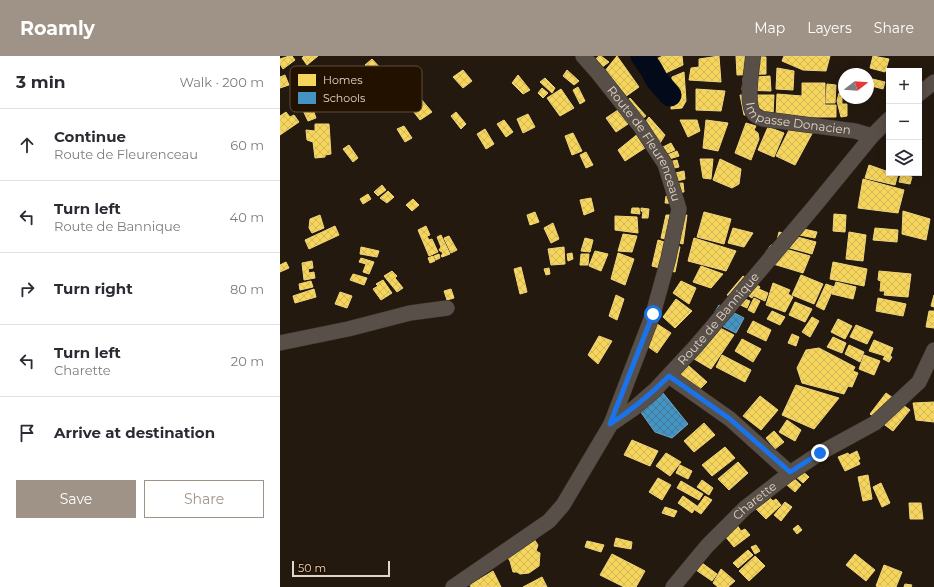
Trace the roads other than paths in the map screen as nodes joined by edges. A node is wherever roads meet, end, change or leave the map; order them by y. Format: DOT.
graph roads {
  1 [pos="583,56"];
  2 [pos="753,56"];
  3 [pos="934,82"];
  4 [pos="922,92"];
  5 [pos="886,122"];
  6 [pos="872,136"];
  7 [pos="447,308"];
  8 [pos="280,343"];
  9 [pos="934,350"];
  10 [pos="669,376"];
  11 [pos="610,424"];
  12 [pos="790,472"];
  13 [pos="453,587"];
  14 [pos="672,587"];
  1 -- 11 [label="street, Route de Fleurenceau"];
  2 -- 6 [label="street, Impasse Donacien"];
  3 -- 4 [label="street"];
  5 -- 6 [label="street, Route de Bannique"];
  6 -- 10 [label="street, Route de Bannique"];
  7 -- 8 [label="street"];
  9 -- 12 [label="street, Charette"];
  10 -- 11 [label="street, Route de Bannique"];
  10 -- 12 [label="street"];
  11 -- 13 [label="street, Route de Bannique"];
  12 -- 14 [label="street, Charette"];
}
